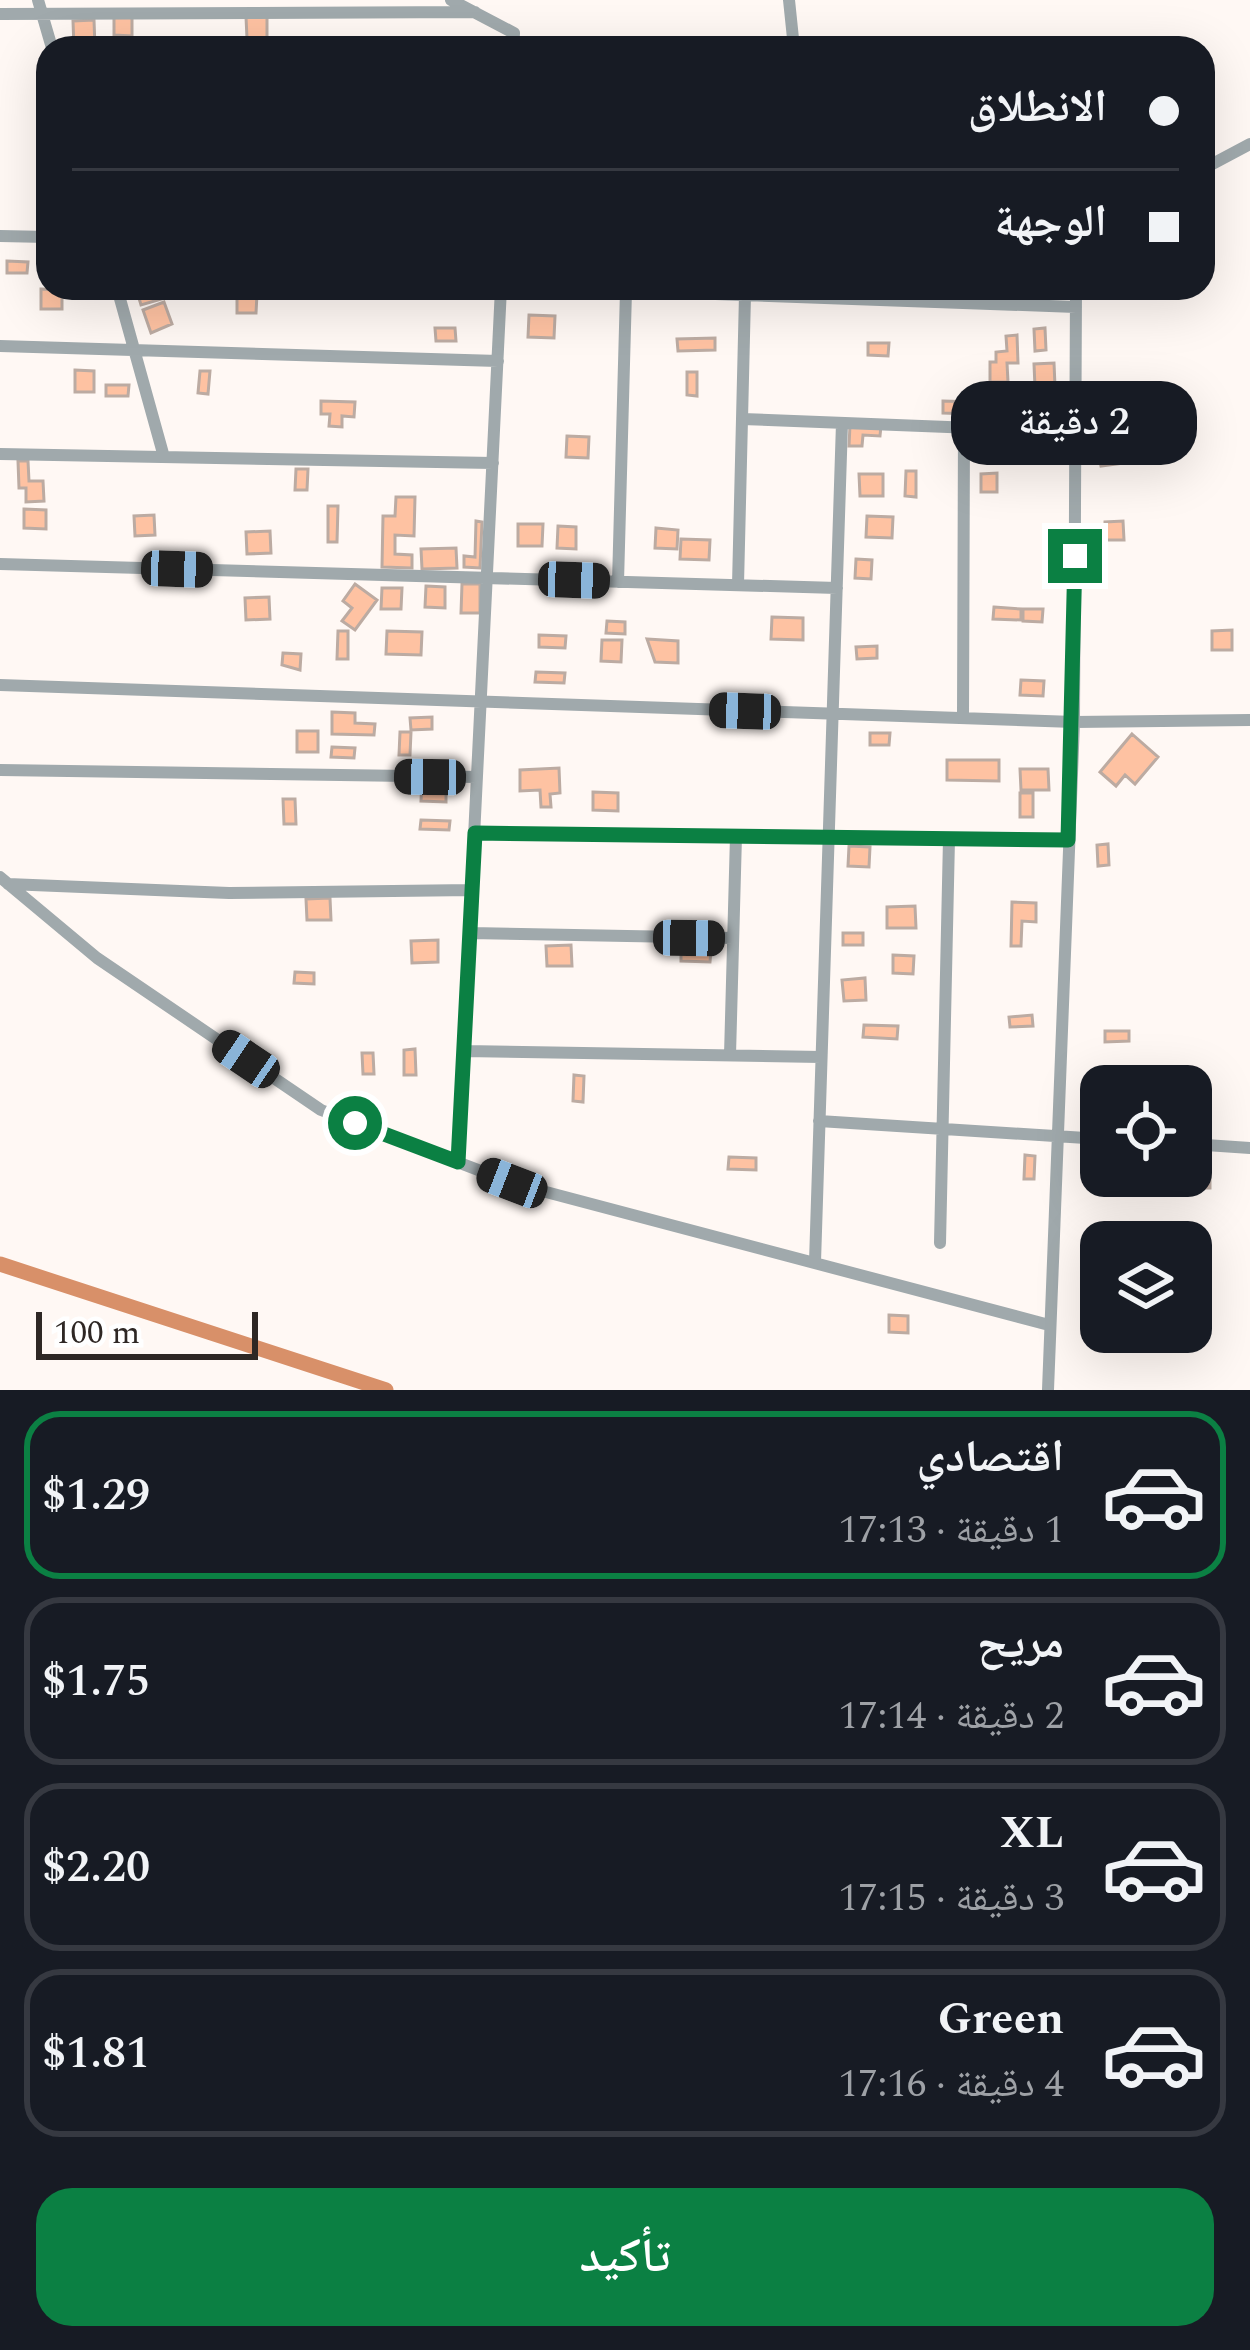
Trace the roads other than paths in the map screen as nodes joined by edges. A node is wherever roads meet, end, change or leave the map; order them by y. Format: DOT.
graph roads {
  1 [pos="38,0"];
  2 [pos="451,0"];
  3 [pos="788,0"];
  4 [pos="475,13"];
  5 [pos="0,14"];
  6 [pos="43,16"];
  7 [pos="49,36"];
  8 [pos="514,36"];
  9 [pos="792,36"];
  10 [pos="1250,144"];
  11 [pos="1215,163"];
  12 [pos="0,236"];
  13 [pos="36,237"];
  14 [pos="120,300"];
  15 [pos="501,300"];
  16 [pos="626,300"];
  17 [pos="746,300"];
  18 [pos="945,300"];
  19 [pos="1076,300"];
  20 [pos="1076,307"];
  21 [pos="0,346"];
  22 [pos="134,350"];
  23 [pos="498,361"];
  24 [pos="742,419"];
  25 [pos="842,423"];
  26 [pos="964,428"];
  27 [pos="1075,432"];
  28 [pos="0,454"];
  29 [pos="164,457"];
  30 [pos="493,463"];
  31 [pos="0,564"];
  32 [pos="487,578"];
  33 [pos="618,582"];
  34 [pos="737,585"];
  35 [pos="837,588"];
  36 [pos="0,685"];
  37 [pos="481,701"];
  38 [pos="832,714"];
  39 [pos="963,718"];
  40 [pos="1250,721"];
  41 [pos="1074,722"];
  42 [pos="0,770"];
  43 [pos="477,778"];
  44 [pos="475,833"];
  45 [pos="736,836"];
  46 [pos="828,837"];
  47 [pos="949,839"];
  48 [pos="1068,840"];
  49 [pos="4,881"];
  50 [pos="472,890"];
  51 [pos="470,933"];
  52 [pos="734,938"];
  53 [pos="464,1051"];
  54 [pos="730,1055"];
  55 [pos="821,1057"];
  56 [pos="819,1121"];
  57 [pos="942,1129"];
  58 [pos="1055,1136"];
  59 [pos="1080,1137"];
  60 [pos="1212,1145"];
  61 [pos="1250,1148"];
  62 [pos="458,1162"];
  63 [pos="940,1243"];
  64 [pos="814,1262"];
  65 [pos="1049,1324"];
  66 [pos="1048,1390"];
  1 -- 6 [label="street"];
  2 -- 4 [label="street"];
  3 -- 9 [label="street"];
  4 -- 6 [label="street"];
  4 -- 8 [label="street"];
  5 -- 6 [label="street"];
  6 -- 7 [label="street"];
  10 -- 11 [label="street"];
  12 -- 13 [label="street"];
  14 -- 22 [label="street"];
  15 -- 23 [label="street"];
  16 -- 33 [label="street"];
  17 -- 24 [label="street"];
  18 -- 20 [label="street"];
  19 -- 20 [label="street"];
  20 -- 27 [label="street"];
  21 -- 22 [label="street"];
  22 -- 23 [label="street"];
  22 -- 29 [label="street"];
  23 -- 30 [label="street"];
  24 -- 25 [label="street"];
  24 -- 34 [label="street"];
  25 -- 26 [label="street"];
  25 -- 35 [label="street"];
  26 -- 27 [label="street"];
  26 -- 39 [label="street"];
  27 -- 41 [label="street"];
  28 -- 29 [label="street"];
  29 -- 30 [label="street"];
  30 -- 32 [label="street"];
  31 -- 32 [label="street"];
  32 -- 33 [label="street"];
  32 -- 37 [label="street"];
  33 -- 34 [label="street"];
  34 -- 35 [label="street"];
  35 -- 38 [label="street"];
  36 -- 37 [label="street"];
  37 -- 38 [label="street"];
  37 -- 43 [label="street"];
  38 -- 39 [label="street"];
  38 -- 46 [label="street"];
  39 -- 41 [label="street"];
  40 -- 41 [label="street"];
  41 -- 48 [label="street"];
  42 -- 43 [label="street"];
  43 -- 44 [label="street"];
  44 -- 45 [label="street"];
  44 -- 50 [label="street"];
  45 -- 46 [label="street"];
  45 -- 52 [label="street"];
  46 -- 47 [label="street"];
  46 -- 55 [label="street"];
  47 -- 48 [label="street"];
  47 -- 57 [label="street"];
  48 -- 58 [label="street"];
  49 -- 50 [label="street"];
  49 -- 62 [label="street"];
  50 -- 51 [label="street"];
  51 -- 52 [label="street"];
  51 -- 53 [label="street"];
  52 -- 54 [label="street"];
  53 -- 54 [label="street"];
  53 -- 62 [label="street"];
  54 -- 55 [label="street"];
  55 -- 56 [label="street"];
  56 -- 57 [label="street"];
  56 -- 64 [label="street"];
  57 -- 58 [label="street"];
  57 -- 63 [label="street"];
  58 -- 59 [label="street"];
  58 -- 65 [label="street"];
  60 -- 61 [label="street"];
  62 -- 64 [label="street"];
  64 -- 65 [label="street"];
  65 -- 66 [label="street"];
}
